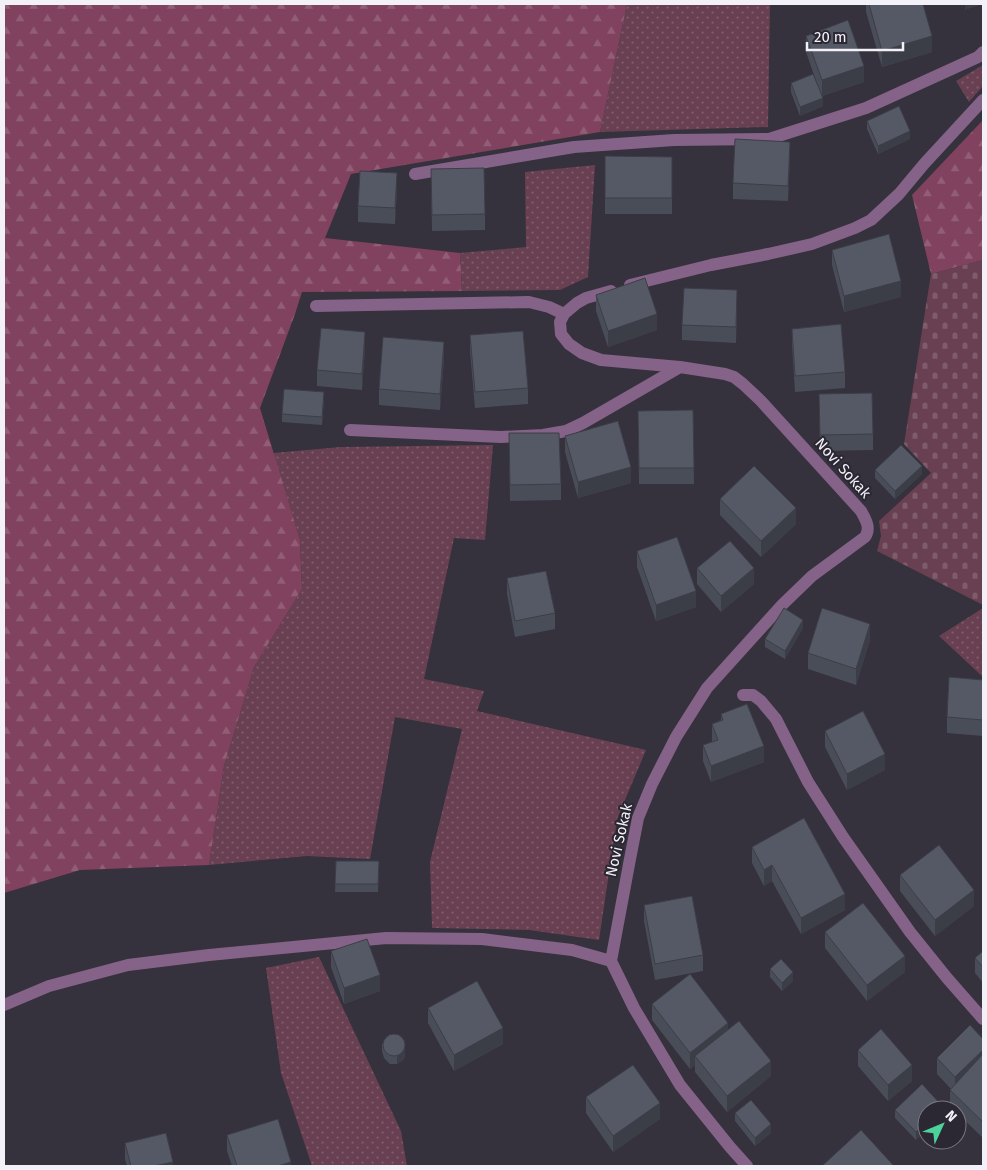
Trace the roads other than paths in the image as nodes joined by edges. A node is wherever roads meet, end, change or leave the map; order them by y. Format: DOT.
graph roads {
  1 [pos="983,52"];
  2 [pos="983,100"];
  3 [pos="415,174"];
  4 [pos="316,306"];
  5 [pos="564,314"];
  6 [pos="680,367"];
  7 [pos="350,430"];
  8 [pos="743,695"];
  9 [pos="612,961"];
  10 [pos="4,1005"];
  11 [pos="983,1019"];
  12 [pos="748,1166"];
  1 -- 3 [label="street"];
  2 -- 5 [label="street"];
  4 -- 5 [label="street"];
  5 -- 6 [label="street, Novi Sokak"];
  6 -- 7 [label="street"];
  6 -- 9 [label="street, Novi Sokak"];
  8 -- 11 [label="street"];
  9 -- 10 [label="street"];
  9 -- 12 [label="street"];
}
